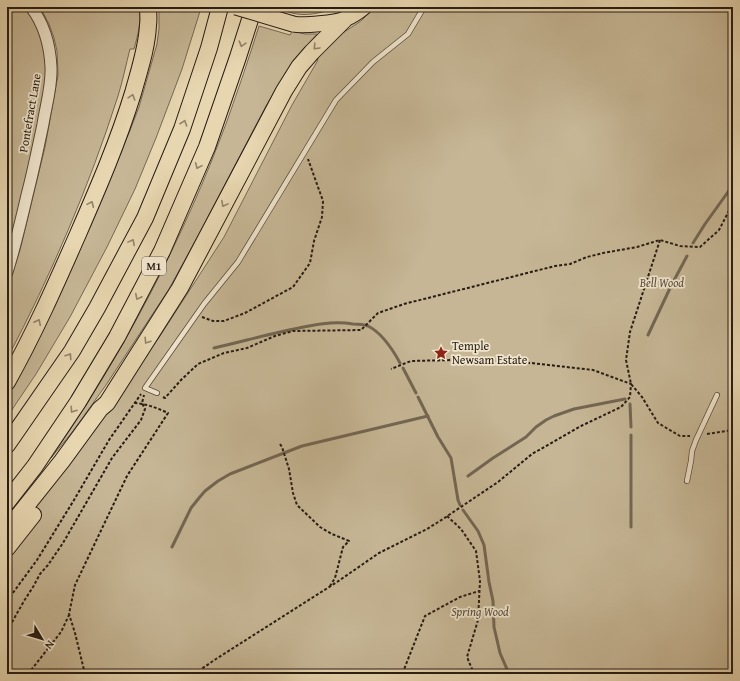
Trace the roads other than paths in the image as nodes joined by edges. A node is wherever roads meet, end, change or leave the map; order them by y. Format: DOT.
graph roads {
  1 [pos="31,7"];
  2 [pos="148,7"];
  3 [pos="220,7"];
  4 [pos="236,7"];
  5 [pos="254,7"];
  6 [pos="364,7"];
  7 [pos="424,7"];
  8 [pos="344,20"];
  9 [pos="7,272"];
  10 [pos="7,382"];
  11 [pos="156,393"];
  12 [pos="717,395"];
  13 [pos="107,403"];
  14 [pos="7,445"];
  15 [pos="687,481"];
  16 [pos="7,502"];
  17 [pos="7,530"];
  18 [pos="7,548"];
  1 -- 9 [label="street, Pontefract Lane"];
  10 -- 2 [label="highway, one-way"];
  14 -- 3 [label="highway, M1, one-way"];
  4 -- 8 [label="highway, bridge"];
  5 -- 16 [label="highway, M1, one-way"];
  6 -- 8 [label="highway"];
  7 -- 11 [label="lane"];
  8 -- 13 [label="highway, one-way"];
  12 -- 15 [label="lane"];
  13 -- 17 [label="highway"];
  13 -- 18 [label="highway"];
}
